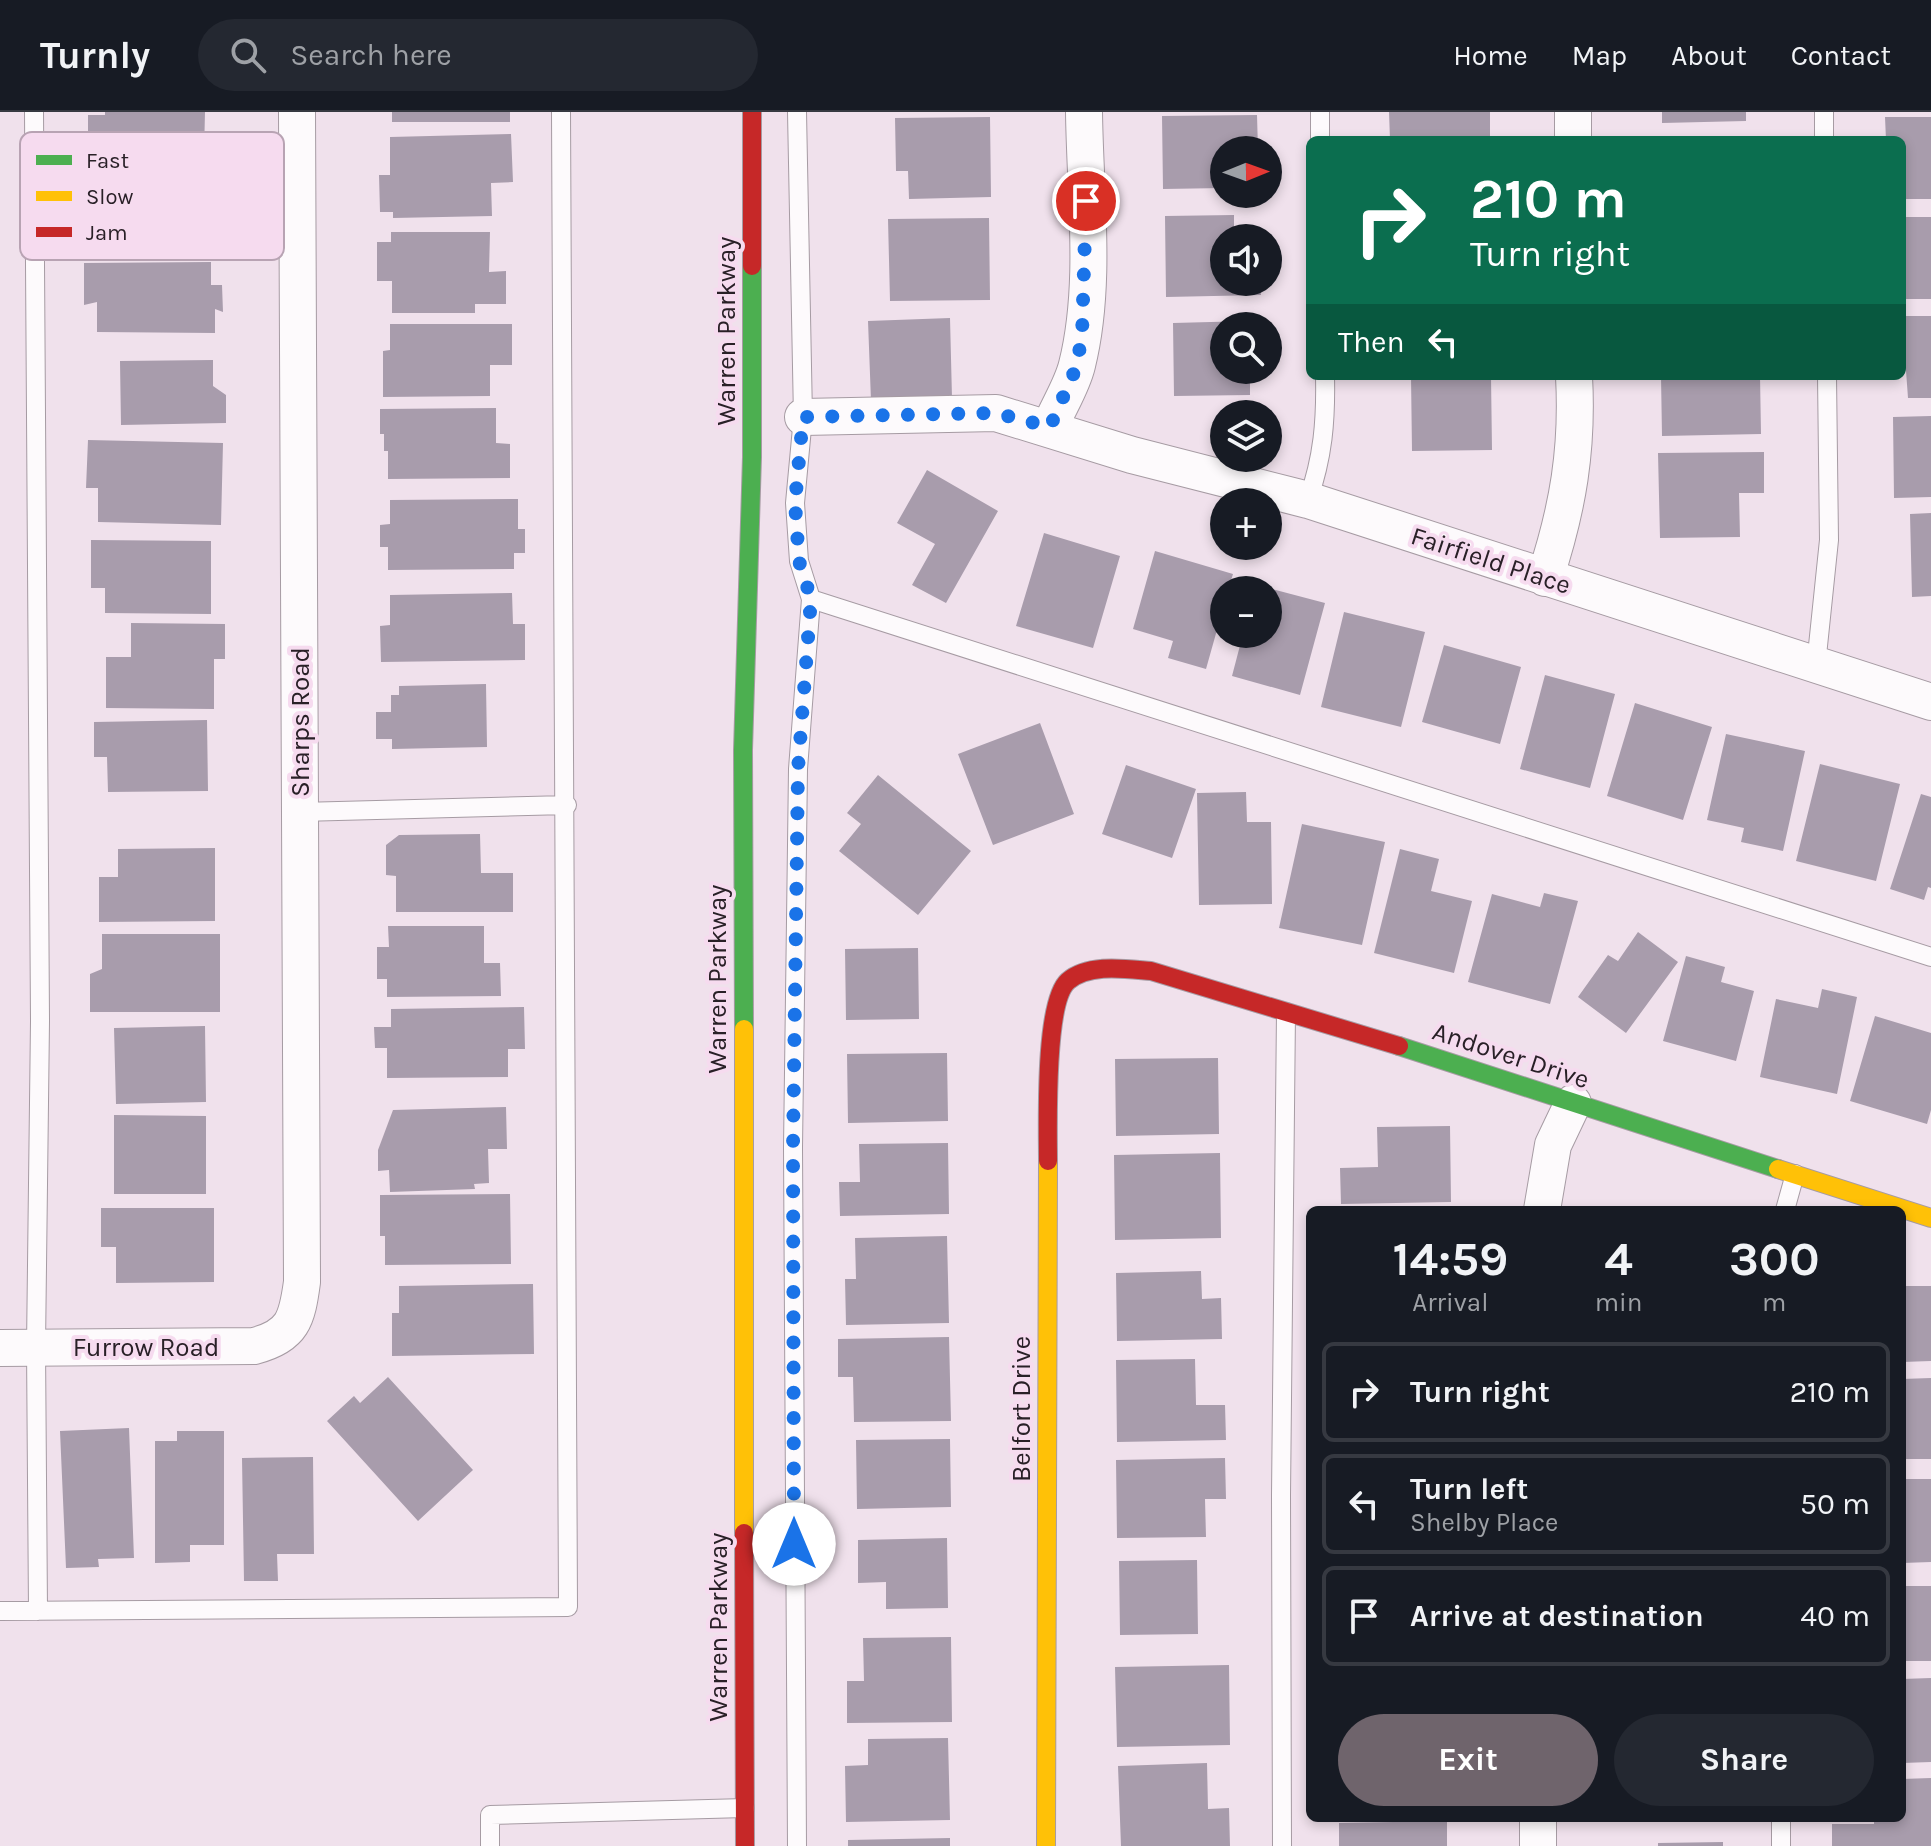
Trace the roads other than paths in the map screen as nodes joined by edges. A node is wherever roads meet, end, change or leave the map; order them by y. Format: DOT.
graph roads {
  1 [pos="34,112"];
  2 [pos="297,112"];
  3 [pos="561,112"];
  4 [pos="752,112"];
  5 [pos="797,112"];
  6 [pos="1084,112"];
  7 [pos="1320,112"];
  8 [pos="1573,112"];
  9 [pos="1824,112"];
  10 [pos="34,132"];
  11 [pos="1320,136"];
  12 [pos="1573,136"];
  13 [pos="1824,136"];
  14 [pos="35,260"];
  15 [pos="1325,380"];
  16 [pos="1574,380"];
  17 [pos="1827,380"];
  18 [pos="803,417"];
  19 [pos="1050,427"];
  20 [pos="1308,500"];
  21 [pos="1545,578"];
  22 [pos="811,599"];
  23 [pos="1816,665"];
  24 [pos="1931,702"];
  25 [pos="567,805"];
  26 [pos="300,812"];
  27 [pos="1931,957"];
  28 [pos="1071,978"];
  29 [pos="1286,1012"];
  30 [pos="1573,1103"];
  31 [pos="1795,1174"];
  32 [pos="1543,1206"];
  33 [pos="1786,1206"];
  34 [pos="1894,1206"];
  35 [pos="1906,1210"];
  36 [pos="1931,1218"];
  37 [pos="289,1330"];
  38 [pos="36,1347"];
  39 [pos="0,1348"];
  40 [pos="0,1611"];
  41 [pos="38,1611"];
  42 [pos="745,1808"];
  43 [pos="1538,1822"];
  44 [pos="1781,1822"];
  45 [pos="490,1846"];
  46 [pos="745,1846"];
  47 [pos="797,1846"];
  48 [pos="1046,1846"];
  49 [pos="1282,1846"];
  50 [pos="1538,1846"];
  51 [pos="1781,1846"];
  1 -- 10 [label="lane"];
  2 -- 26 [label="street, Sharps Road"];
  3 -- 25 [label="lane"];
  4 -- 42 [label="street, Warren Parkway"];
  5 -- 18 [label="lane"];
  6 -- 19 [label="street"];
  7 -- 11 [label="lane"];
  8 -- 12 [label="street"];
  9 -- 13 [label="lane"];
  14 -- 38 [label="lane"];
  15 -- 20 [label="lane"];
  16 -- 21 [label="street"];
  17 -- 23 [label="lane"];
  18 -- 19 [label="street, Fairfield Place"];
  18 -- 22 [label="lane"];
  19 -- 20 [label="street, Fairfield Place"];
  20 -- 21 [label="street, Fairfield Place"];
  21 -- 23 [label="street, Fairfield Place"];
  22 -- 27 [label="lane"];
  22 -- 47 [label="lane"];
  23 -- 24 [label="street, Fairfield Place"];
  25 -- 26 [label="lane"];
  25 -- 41 [label="lane"];
  26 -- 37 [label="street, Sharps Road"];
  28 -- 29 [label="street, Andover Drive"];
  28 -- 48 [label="street, Belfort Drive"];
  29 -- 30 [label="street, Andover Drive"];
  29 -- 49 [label="lane"];
  30 -- 31 [label="street, Andover Drive"];
  30 -- 32 [label="street"];
  31 -- 33 [label="lane"];
  31 -- 34 [label="street, Andover Drive"];
  35 -- 36 [label="street, Andover Drive"];
  37 -- 38 [label="street, Furrow Road"];
  38 -- 39 [label="street, Furrow Road"];
  38 -- 41 [label="lane"];
  40 -- 41 [label="lane"];
  42 -- 45 [label="lane"];
  42 -- 46 [label="street, Warren Parkway"];
  43 -- 50 [label="street"];
  44 -- 51 [label="lane"];
}
